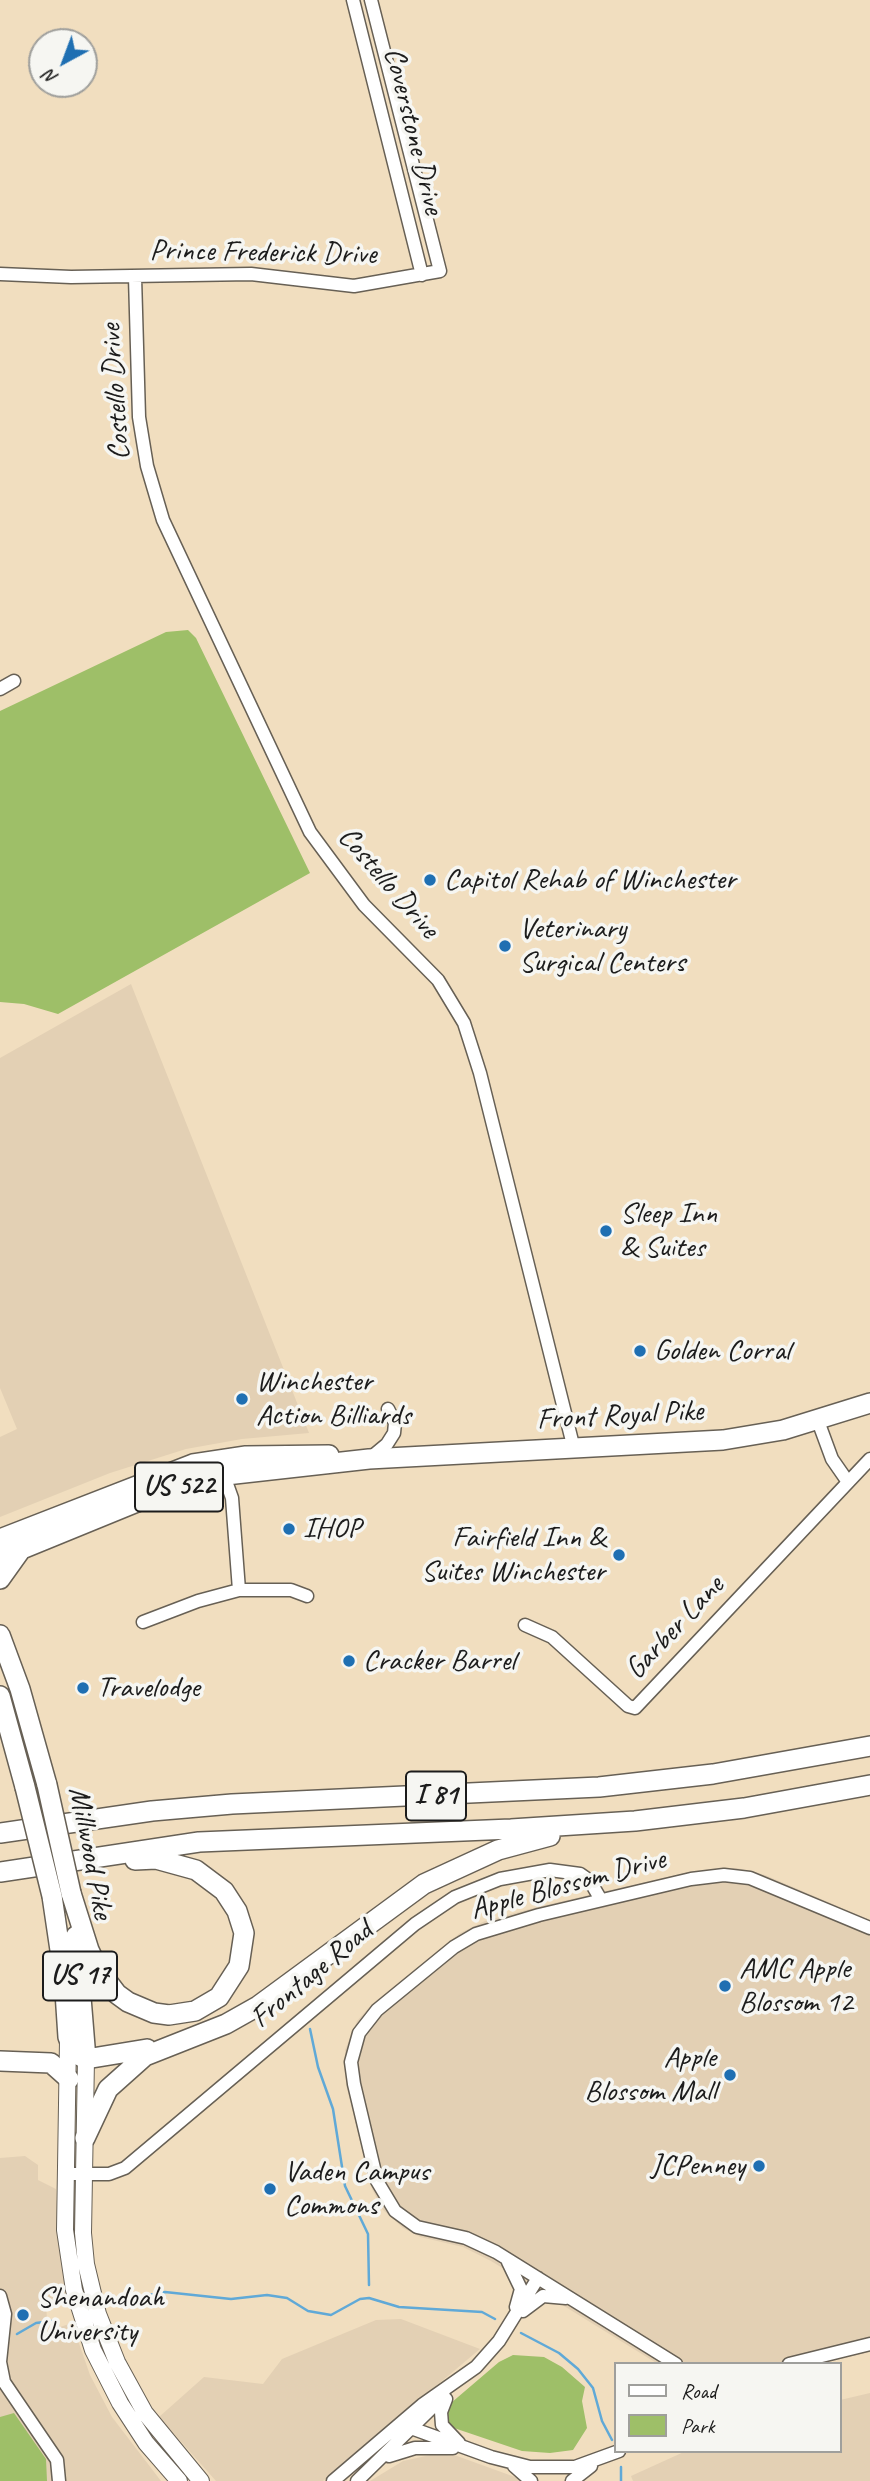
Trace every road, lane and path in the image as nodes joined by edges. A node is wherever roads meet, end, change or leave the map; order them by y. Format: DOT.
graph roads {
  1 [pos="353,0"];
  2 [pos="371,0"];
  3 [pos="440,271"];
  4 [pos="0,274"];
  5 [pos="422,275"];
  6 [pos="135,276"];
  7 [pos="14,681"];
  8 [pos="0,689"];
  9 [pos="870,1404"];
  10 [pos="387,1409"];
  11 [pos="818,1422"];
  12 [pos="573,1449"];
  13 [pos="369,1459"];
  14 [pos="870,1459"];
  15 [pos="220,1467"];
  16 [pos="848,1482"];
  17 [pos="0,1539"];
  18 [pos="22,1549"];
  19 [pos="0,1558"];
  20 [pos="0,1579"];
  21 [pos="239,1590"];
  22 [pos="307,1596"];
  23 [pos="143,1622"];
  24 [pos="525,1625"];
  25 [pos="0,1635"];
  26 [pos="0,1696"];
  27 [pos="0,1728"];
  28 [pos="870,1746"];
  29 [pos="23,1778"];
  30 [pos="870,1786"];
  31 [pos="90,1819"];
  32 [pos="635,1821"];
  33 [pos="0,1828"];
  34 [pos="0,1833"];
  35 [pos="75,1858"];
  36 [pos="0,1872"];
  37 [pos="62,1895"];
  38 [pos="601,1900"];
  39 [pos="870,1928"];
  40 [pos="68,2037"];
  41 [pos="179,2042"];
  42 [pos="86,2059"];
  43 [pos="0,2061"];
  44 [pos="69,2079"];
  45 [pos="85,2138"];
  46 [pos="75,2174"];
  47 [pos="505,2259"];
  48 [pos="538,2278"];
  49 [pos="0,2296"];
  50 [pos="569,2298"];
  51 [pos="511,2323"];
  52 [pos="870,2344"];
  53 [pos="654,2350"];
  54 [pos="662,2362"];
  55 [pos="673,2362"];
  56 [pos="797,2362"];
  57 [pos="454,2386"];
  58 [pos="400,2424"];
  59 [pos="414,2429"];
  60 [pos="468,2449"];
  61 [pos="616,2453"];
  62 [pos="603,2459"];
  63 [pos="508,2462"];
  64 [pos="376,2465"];
  65 [pos="551,2475"];
  66 [pos="59,2481"];
  67 [pos="179,2481"];
  68 [pos="201,2481"];
  69 [pos="332,2481"];
  70 [pos="358,2481"];
  71 [pos="531,2481"];
  72 [pos="572,2481"];
  1 -- 5 [label="street, Coverstone Drive"];
  2 -- 3 [label="street, Coverstone Drive"];
  3 -- 5 [label="street, Prince Frederick Drive"];
  4 -- 6 [label="street, Prince Frederick Drive"];
  5 -- 6 [label="street, Prince Frederick Drive"];
  6 -- 12 [label="street, Costello Drive"];
  7 -- 8 [label="street"];
  9 -- 11 [label="highway, Front Royal Pike / US 522"];
  10 -- 13 [label="street"];
  11 -- 12 [label="highway, Front Royal Pike / US 522"];
  11 -- 16 [label="street"];
  12 -- 13 [label="highway, Front Royal Pike / US 522"];
  13 -- 15 [label="highway, Front Royal Pike / US 522"];
  14 -- 16 [label="street, Garber Lane"];
  15 -- 17 [label="highway, Front Royal Pike / US 522"];
  15 -- 18 [label="highway, Front Royal Pike / US 522"];
  15 -- 21 [label="street"];
  16 -- 24 [label="street, Garber Lane"];
  18 -- 19 [label="highway, Front Royal Pike / US 522"];
  18 -- 20 [label="highway"];
  21 -- 22 [label="street"];
  21 -- 23 [label="street"];
  25 -- 37 [label="highway, Millwood Pike / US 17, bridge"];
  26 -- 29 [label="highway, Millwood Pike / US 17"];
  27 -- 29 [label="highway"];
  28 -- 31 [label="highway, I 81"];
  29 -- 37 [label="highway, Millwood Pike / US 17, bridge"];
  30 -- 32 [label="highway, I 81"];
  31 -- 33 [label="highway"];
  31 -- 34 [label="highway, I 81"];
  32 -- 35 [label="highway, I 81"];
  32 -- 41 [label="highway"];
  35 -- 36 [label="highway, I 81"];
  35 -- 37 [label="highway"];
  37 -- 40 [label="highway, Millwood Pike / US 17"];
  37 -- 42 [label="highway, Millwood Pike / US 17"];
  38 -- 39 [label="street, Apple Blossom Drive"];
  38 -- 46 [label="street, Frontage Road"];
  38 -- 47 [label="street, Apple Blossom Drive"];
  40 -- 42 [label="highway"];
  40 -- 44 [label="main road, Millwood Pike / US 17"];
  41 -- 42 [label="highway"];
  41 -- 45 [label="highway"];
  42 -- 45 [label="main road, Millwood Pike / US 17"];
  43 -- 44 [label="highway"];
  44 -- 46 [label="main road, Millwood Pike / US 17"];
  45 -- 46 [label="main road, Millwood Pike / US 17"];
  46 -- 67 [label="main road, US 17"];
  46 -- 68 [label="main road, US 17"];
  47 -- 48 [label="street, Apple Blossom Drive"];
  47 -- 51 [label="street"];
  48 -- 50 [label="street, Apple Blossom Drive"];
  48 -- 51 [label="street"];
  49 -- 66 [label="street"];
  50 -- 51 [label="street"];
  50 -- 53 [label="street, Apple Blossom Drive"];
  51 -- 57 [label="street"];
  52 -- 56 [label="street"];
  53 -- 54 [label="street"];
  53 -- 55 [label="street, Apple Blossom Drive"];
  57 -- 58 [label="street"];
  57 -- 59 [label="street"];
  57 -- 60 [label="street"];
  58 -- 59 [label="street"];
  58 -- 69 [label="street"];
  59 -- 60 [label="street"];
  59 -- 64 [label="street"];
  60 -- 63 [label="street"];
  60 -- 64 [label="street"];
  61 -- 62 [label="street"];
  62 -- 65 [label="street"];
  62 -- 72 [label="street"];
  63 -- 65 [label="street"];
  63 -- 71 [label="street"];
  64 -- 70 [label="street"];
}
